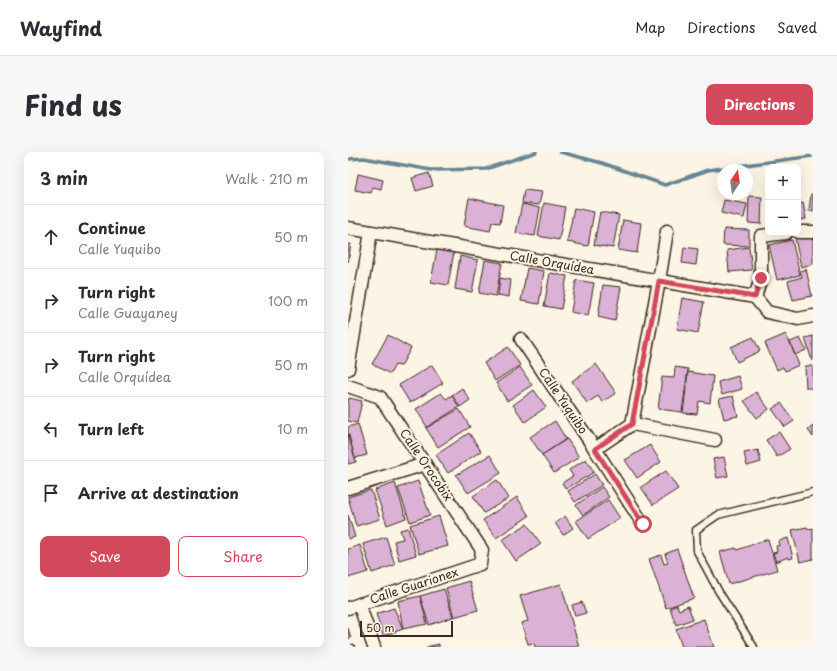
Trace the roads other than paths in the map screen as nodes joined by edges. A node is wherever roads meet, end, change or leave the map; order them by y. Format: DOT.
graph roads {
  1 [pos="348,228"];
  2 [pos="666,231"];
  3 [pos="371,232"];
  4 [pos="801,232"];
  5 [pos="813,232"];
  6 [pos="765,236"];
  7 [pos="659,281"];
  8 [pos="755,297"];
  9 [pos="813,316"];
  10 [pos="521,339"];
  11 [pos="348,369"];
  12 [pos="348,386"];
  13 [pos="632,424"];
  14 [pos="715,440"];
  15 [pos="595,449"];
  16 [pos="424,464"];
  17 [pos="348,488"];
  18 [pos="813,492"];
  19 [pos="643,524"];
  20 [pos="480,564"];
  21 [pos="354,606"];
  22 [pos="374,647"];
  23 [pos="754,647"];
  1 -- 3 [label="street, Calle Orquídea"];
  2 -- 7 [label="street"];
  3 -- 7 [label="street, Calle Orquídea"];
  3 -- 11 [label="street"];
  4 -- 5 [label="street"];
  6 -- 8 [label="street"];
  7 -- 8 [label="street, Calle Orquídea"];
  7 -- 13 [label="street"];
  8 -- 9 [label="street"];
  10 -- 15 [label="street, Calle Yuquibo"];
  12 -- 16 [label="street, Calle Orocobix"];
  13 -- 14 [label="street"];
  13 -- 15 [label="street"];
  15 -- 19 [label="street, Calle Yuquibo"];
  16 -- 17 [label="street"];
  16 -- 20 [label="street, Calle Orocobix"];
  18 -- 23 [label="lane"];
  20 -- 21 [label="street, Calle Guarionex"];
  21 -- 22 [label="street"];
}
